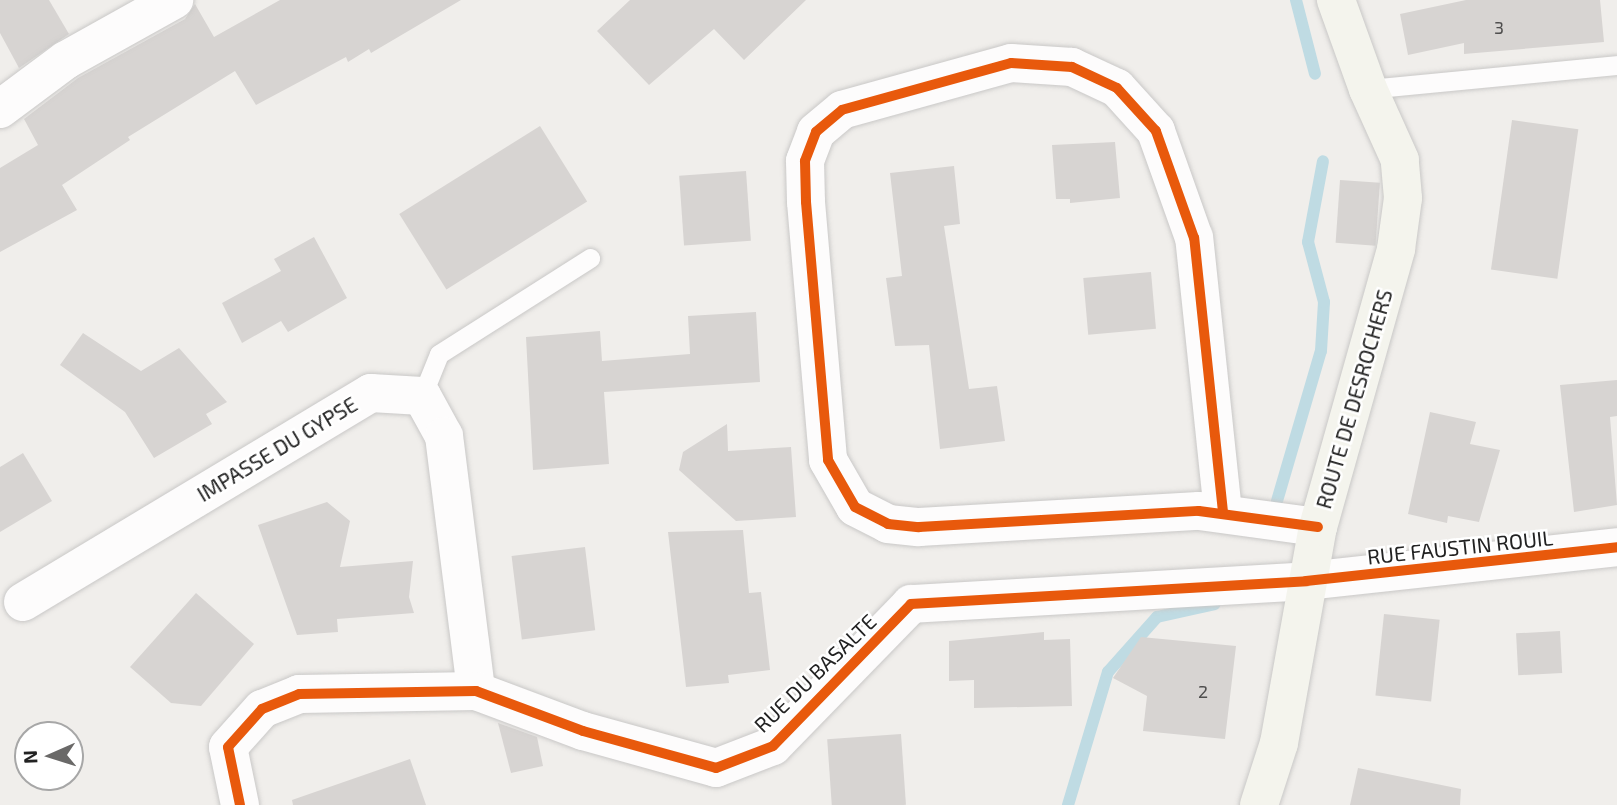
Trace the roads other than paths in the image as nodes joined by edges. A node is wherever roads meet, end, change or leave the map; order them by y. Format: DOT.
graph roads {
  1 [pos="174,0"];
  2 [pos="1336,0"];
  3 [pos="1617,65"];
  4 [pos="1368,89"];
  5 [pos="0,109"];
  6 [pos="590,258"];
  7 [pos="422,396"];
  8 [pos="1223,512"];
  9 [pos="1318,527"];
  10 [pos="1617,547"];
  11 [pos="1306,581"];
  12 [pos="23,602"];
  13 [pos="476,691"];
  14 [pos="240,805"];
  15 [pos="1259,805"];
  1 -- 5 [label="street"];
  2 -- 4 [label="street, ROUTE DE DESROCHERS"];
  3 -- 4 [label="lane"];
  4 -- 9 [label="street, ROUTE DE DESROCHERS"];
  6 -- 7 [label="lane"];
  7 -- 12 [label="street, IMPASSE DU GYPSE"];
  7 -- 13 [label="street"];
  8 -- 8 [label="street"];
  8 -- 9 [label="street"];
  9 -- 11 [label="street, ROUTE DE DESROCHERS"];
  10 -- 11 [label="street, RUE FAUSTIN ROUIL"];
  11 -- 13 [label="street, RUE DU BASALTE"];
  11 -- 15 [label="street, ROUTE DE DESROCHERS"];
  13 -- 14 [label="street, RUE DU BASALTE"];
}
